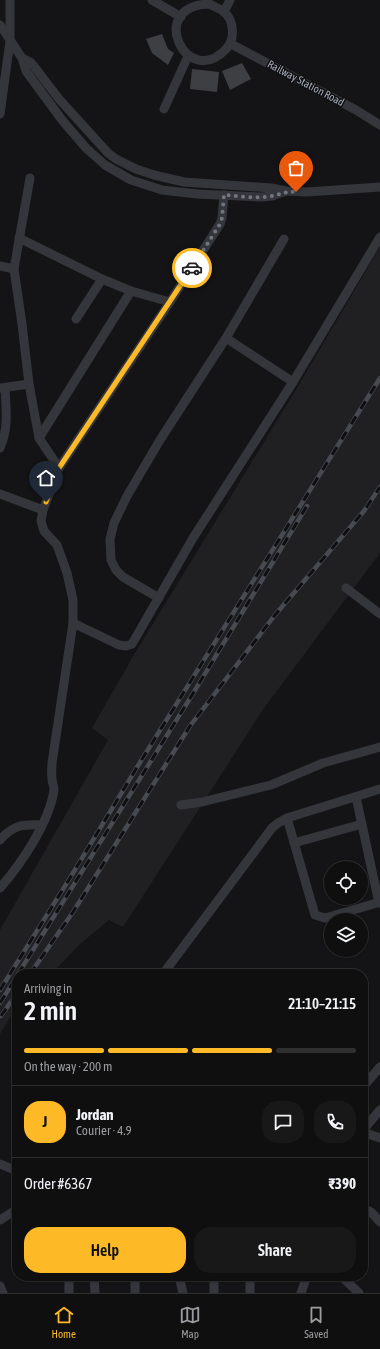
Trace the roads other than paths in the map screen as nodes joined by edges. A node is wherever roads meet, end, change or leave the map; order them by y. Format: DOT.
graph roads {
  1 [pos="10,0"];
  2 [pos="152,0"];
  3 [pos="230,0"];
  4 [pos="216,3"];
  5 [pos="224,12"];
  6 [pos="180,16"];
  7 [pos="0,25"];
  8 [pos="10,41"];
  9 [pos="231,44"];
  10 [pos="188,56"];
  11 [pos="22,58"];
  12 [pos="164,109"];
  13 [pos="0,114"];
  14 [pos="380,125"];
  15 [pos="30,178"];
  16 [pos="380,187"];
  17 [pos="286,191"];
  18 [pos="224,195"];
  19 [pos="380,237"];
  20 [pos="19,238"];
  21 [pos="284,239"];
  22 [pos="0,266"];
  23 [pos="14,269"];
  24 [pos="102,279"];
  25 [pos="131,291"];
  26 [pos="170,302"];
  27 [pos="76,320"];
  28 [pos="226,338"];
  29 [pos="293,382"];
  30 [pos="29,384"];
  31 [pos="2,388"];
  32 [pos="39,438"];
  33 [pos="0,448"];
  34 [pos="59,468"];
  35 [pos="0,494"];
  36 [pos="43,510"];
  37 [pos="346,588"];
  38 [pos="159,598"];
  39 [pos="380,614"];
  40 [pos="73,624"];
  41 [pos="380,747"];
  42 [pos="380,789"];
  43 [pos="356,797"];
  44 [pos="181,805"];
  45 [pos="287,818"];
  46 [pos="362,824"];
  47 [pos="42,825"];
  48 [pos="0,840"];
  49 [pos="294,843"];
  50 [pos="0,888"];
  51 [pos="380,902"];
  52 [pos="167,969"];
  53 [pos="380,1067"];
  54 [pos="368,1081"];
  55 [pos="380,1110"];
  56 [pos="368,1125"];
  57 [pos="368,1133"];
  58 [pos="380,1138"];
  59 [pos="0,1164"];
  60 [pos="12,1169"];
  61 [pos="368,1211"];
  62 [pos="12,1212"];
  63 [pos="0,1220"];
  64 [pos="380,1222"];
  65 [pos="68,1281"];
  66 [pos="94,1281"];
  67 [pos="135,1281"];
  68 [pos="180,1281"];
  69 [pos="214,1281"];
  70 [pos="250,1281"];
  71 [pos="306,1281"];
  72 [pos="346,1281"];
  73 [pos="349,1284"];
  74 [pos="0,1286"];
  75 [pos="3,1293"];
  76 [pos="69,1293"];
  77 [pos="94,1293"];
  78 [pos="135,1293"];
  79 [pos="183,1293"];
  80 [pos="214,1293"];
  81 [pos="250,1293"];
  82 [pos="302,1293"];
  83 [pos="346,1293"];
  84 [pos="359,1293"];
  1 -- 8 [label="street"];
  2 -- 6 [label="street"];
  3 -- 5 [label="street"];
  4 -- 5 [label="street"];
  4 -- 6 [label="street"];
  5 -- 9 [label="street"];
  6 -- 10 [label="street"];
  7 -- 8 [label="street"];
  8 -- 11 [label="street"];
  8 -- 13 [label="street"];
  9 -- 10 [label="street"];
  9 -- 14 [label="street, Railway Station Road"];
  10 -- 12 [label="street"];
  11 -- 17 [label="street"];
  11 -- 18 [label="street"];
  15 -- 20 [label="street"];
  16 -- 17 [label="street"];
  17 -- 18 [label="street"];
  18 -- 26 [label="street"];
  19 -- 29 [label="street"];
  20 -- 23 [label="street"];
  20 -- 24 [label="street"];
  21 -- 28 [label="street"];
  22 -- 23 [label="street"];
  23 -- 30 [label="street"];
  24 -- 25 [label="street"];
  24 -- 27 [label="street"];
  25 -- 26 [label="street"];
  25 -- 32 [label="street"];
  26 -- 34 [label="street"];
  28 -- 29 [label="street"];
  28 -- 38 [label="street"];
  29 -- 38 [label="street"];
  30 -- 31 [label="street"];
  30 -- 32 [label="street"];
  31 -- 33 [label="street"];
  32 -- 34 [label="street"];
  34 -- 36 [label="street"];
  35 -- 36 [label="street"];
  36 -- 40 [label="street"];
  37 -- 39 [label="street"];
  38 -- 40 [label="street"];
  40 -- 47 [label="street"];
  41 -- 44 [label="street"];
  42 -- 43 [label="street"];
  43 -- 45 [label="street"];
  43 -- 46 [label="street"];
  45 -- 49 [label="street"];
  45 -- 52 [label="street"];
  46 -- 49 [label="street"];
  46 -- 51 [label="street"];
  47 -- 48 [label="street"];
  47 -- 50 [label="street"];
  49 -- 51 [label="street"];
  53 -- 54 [label="street"];
  55 -- 56 [label="street"];
  57 -- 58 [label="street"];
  59 -- 60 [label="street"];
  61 -- 64 [label="street"];
  62 -- 63 [label="street"];
  65 -- 76 [label="street"];
  66 -- 77 [label="street"];
  67 -- 78 [label="street"];
  68 -- 79 [label="street"];
  69 -- 80 [label="street"];
  70 -- 81 [label="street"];
  71 -- 82 [label="street"];
  72 -- 73 [label="street"];
  73 -- 83 [label="street"];
  73 -- 84 [label="street"];
  74 -- 75 [label="street"];
}
